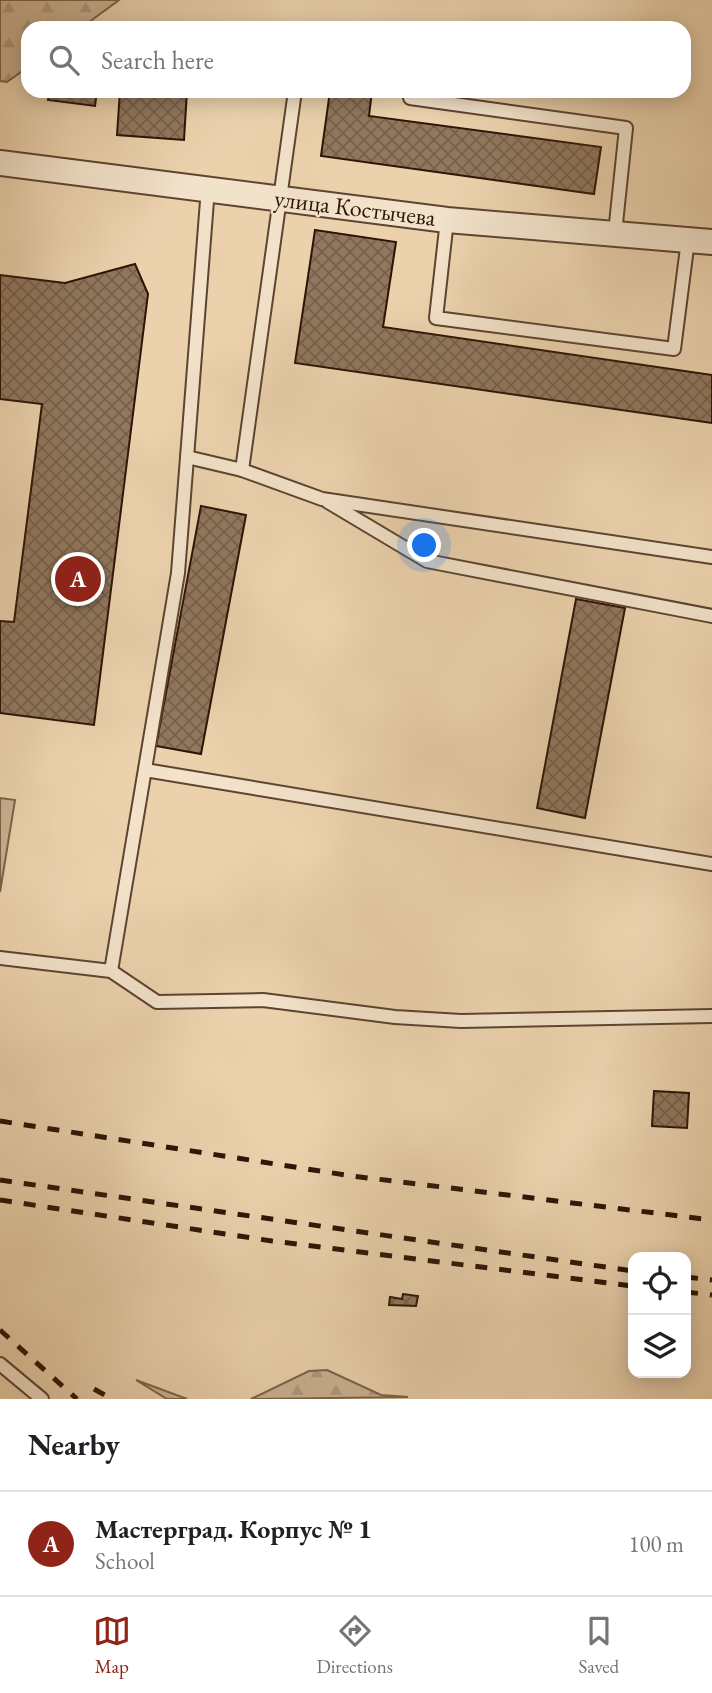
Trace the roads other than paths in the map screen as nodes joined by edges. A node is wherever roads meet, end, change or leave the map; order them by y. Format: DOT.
graph roads {
  1 [pos="294,98"];
  2 [pos="410,98"];
  3 [pos="0,163"];
  4 [pos="208,188"];
  5 [pos="282,199"];
  6 [pos="447,220"];
  7 [pos="615,233"];
  8 [pos="700,241"];
  9 [pos="187,457"];
  10 [pos="242,470"];
  11 [pos="323,499"];
  12 [pos="712,557"];
  13 [pos="712,616"];
  14 [pos="145,770"];
  15 [pos="712,864"];
  16 [pos="0,958"];
  17 [pos="111,971"];
  18 [pos="712,1016"];
  19 [pos="0,1364"];
  20 [pos="42,1399"];
  1 -- 5 [label="lane"];
  2 -- 7 [label="lane"];
  3 -- 4 [label="street, улица Костычева"];
  4 -- 5 [label="street, улица Костычева"];
  4 -- 9 [label="lane"];
  5 -- 6 [label="street, улица Костычева"];
  5 -- 10 [label="lane"];
  6 -- 7 [label="street, улица Костычева"];
  6 -- 8 [label="lane"];
  7 -- 8 [label="street, улица Костычева"];
  9 -- 10 [label="lane"];
  9 -- 14 [label="lane"];
  10 -- 11 [label="lane"];
  11 -- 12 [label="lane"];
  11 -- 13 [label="lane"];
  14 -- 15 [label="lane"];
  14 -- 17 [label="lane"];
  16 -- 17 [label="lane"];
  17 -- 18 [label="lane"];
  19 -- 20 [label="lane"];
}
